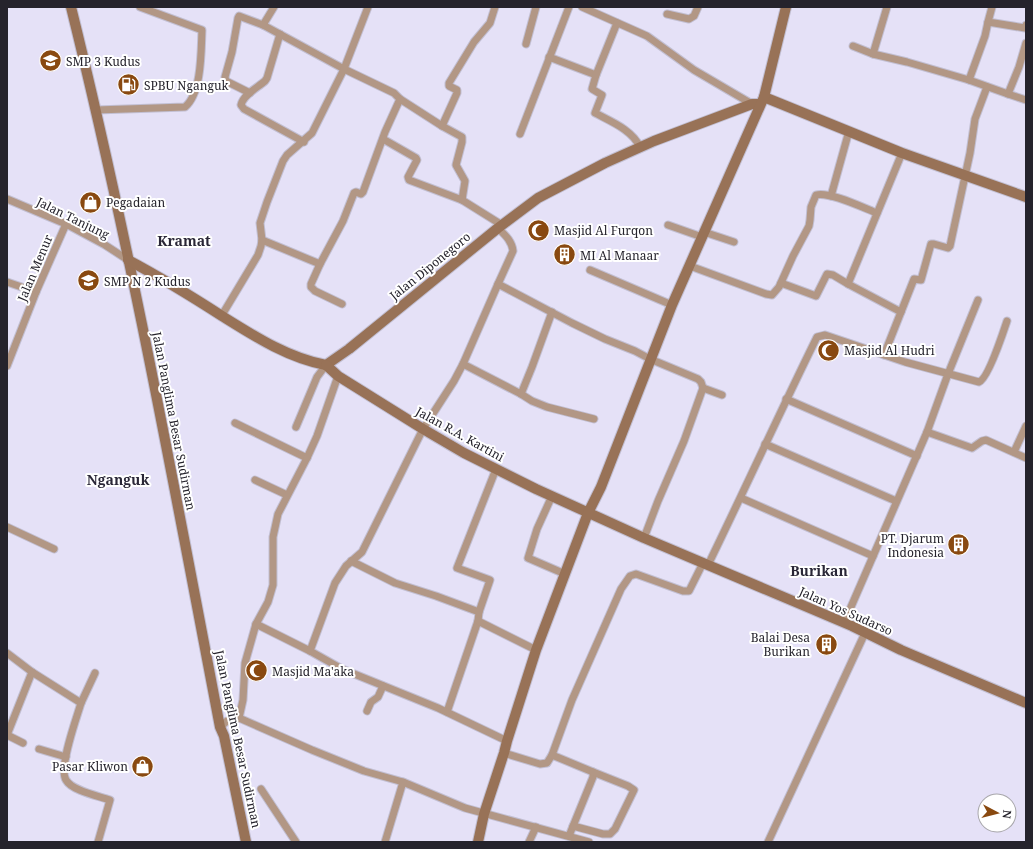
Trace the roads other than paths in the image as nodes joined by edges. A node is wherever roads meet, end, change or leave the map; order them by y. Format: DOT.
graph roads {
  1 [pos="71,7"];
  2 [pos="140,7"];
  3 [pos="274,7"];
  4 [pos="368,7"];
  5 [pos="495,7"];
  6 [pos="536,7"];
  7 [pos="569,7"];
  8 [pos="582,7"];
  9 [pos="698,7"];
  10 [pos="786,7"];
  11 [pos="887,7"];
  12 [pos="992,7"];
  13 [pos="667,14"];
  14 [pos="988,22"];
  15 [pos="617,23"];
  16 [pos="263,25"];
  17 [pos="1026,27"];
  18 [pos="280,34"];
  19 [pos="1026,43"];
  20 [pos="526,44"];
  21 [pos="853,46"];
  22 [pos="873,54"];
  23 [pos="549,57"];
  24 [pos="344,69"];
  25 [pos="596,75"];
  26 [pos="969,80"];
  27 [pos="987,87"];
  28 [pos="250,93"];
  29 [pos="1008,94"];
  30 [pos="400,99"];
  31 [pos="1026,100"];
  32 [pos="759,102"];
  33 [pos="96,110"];
  34 [pos="442,126"];
  35 [pos="849,131"];
  36 [pos="520,134"];
  37 [pos="383,139"];
  38 [pos="304,142"];
  39 [pos="640,147"];
  40 [pos="902,153"];
  41 [pos="965,174"];
  42 [pos="831,196"];
  43 [pos="1026,197"];
  44 [pos="7,199"];
  45 [pos="462,200"];
  46 [pos="877,213"];
  47 [pos="66,224"];
  48 [pos="668,225"];
  49 [pos="500,226"];
  50 [pos="703,234"];
  51 [pos="262,240"];
  52 [pos="734,242"];
  53 [pos="128,260"];
  54 [pos="320,264"];
  55 [pos="690,266"];
  56 [pos="590,270"];
  57 [pos="7,282"];
  58 [pos="781,283"];
  59 [pos="498,284"];
  60 [pos="848,284"];
  61 [pos="36,292"];
  62 [pos="978,300"];
  63 [pos="342,304"];
  64 [pos="672,305"];
  65 [pos="552,312"];
  66 [pos="900,312"];
  67 [pos="222,315"];
  68 [pos="1007,322"];
  69 [pos="884,355"];
  70 [pos="650,359"];
  71 [pos="463,364"];
  72 [pos="326,365"];
  73 [pos="7,366"];
  74 [pos="948,374"];
  75 [pos="338,376"];
  76 [pos="703,388"];
  77 [pos="521,394"];
  78 [pos="722,395"];
  79 [pos="786,399"];
  80 [pos="594,419"];
  81 [pos="235,423"];
  82 [pos="1026,426"];
  83 [pos="296,427"];
  84 [pos="423,429"];
  85 [pos="927,432"];
  86 [pos="766,444"];
  87 [pos="1014,452"];
  88 [pos="917,456"];
  89 [pos="307,458"];
  90 [pos="1026,458"];
  91 [pos="496,469"];
  92 [pos="254,480"];
  93 [pos="287,495"];
  94 [pos="552,496"];
  95 [pos="741,498"];
  96 [pos="896,501"];
  97 [pos="588,513"];
  98 [pos="7,527"];
  99 [pos="644,538"];
  100 [pos="54,549"];
  101 [pos="873,556"];
  102 [pos="351,561"];
  103 [pos="706,564"];
  104 [pos="565,574"];
  105 [pos="479,612"];
  106 [pos="478,621"];
  107 [pos="844,623"];
  108 [pos="256,624"];
  109 [pos="865,633"];
  110 [pos="536,650"];
  111 [pos="310,651"];
  112 [pos="7,653"];
  113 [pos="32,672"];
  114 [pos="95,673"];
  115 [pos="383,686"];
  116 [pos="81,703"];
  117 [pos="1026,703"];
  118 [pos="367,711"];
  119 [pos="447,712"];
  120 [pos="10,718"];
  121 [pos="240,718"];
  122 [pos="220,727"];
  123 [pos="7,735"];
  124 [pos="506,741"];
  125 [pos="23,743"];
  126 [pos="39,749"];
  127 [pos="504,753"];
  128 [pos="552,755"];
  129 [pos="66,757"];
  130 [pos="593,772"];
  131 [pos="403,782"];
  132 [pos="261,789"];
  133 [pos="484,814"];
  134 [pos="536,827"];
  135 [pos="571,831"];
  136 [pos="98,842"];
  137 [pos="246,842"];
  138 [pos="296,842"];
  139 [pos="385,842"];
  140 [pos="478,842"];
  141 [pos="529,842"];
  142 [pos="589,842"];
  143 [pos="768,842"];
  1 -- 33 [label="main road, Jalan Panglima Besar Sudirman"];
  2 -- 33 [label="street"];
  3 -- 16 [label="street"];
  4 -- 24 [label="street"];
  5 -- 34 [label="street"];
  6 -- 20 [label="street"];
  7 -- 23 [label="street"];
  8 -- 15 [label="street"];
  9 -- 13 [label="street"];
  10 -- 32 [label="main road"];
  11 -- 22 [label="street"];
  12 -- 14 [label="street"];
  14 -- 17 [label="street"];
  14 -- 26 [label="street"];
  15 -- 25 [label="street"];
  15 -- 32 [label="street"];
  16 -- 18 [label="street"];
  16 -- 28 [label="street"];
  18 -- 24 [label="street"];
  18 -- 28 [label="street"];
  19 -- 29 [label="street"];
  21 -- 22 [label="street"];
  22 -- 26 [label="street"];
  23 -- 25 [label="street"];
  23 -- 36 [label="street"];
  24 -- 30 [label="street"];
  24 -- 38 [label="street"];
  25 -- 39 [label="street"];
  26 -- 27 [label="street"];
  27 -- 29 [label="street"];
  27 -- 41 [label="street"];
  28 -- 38 [label="street"];
  29 -- 31 [label="street"];
  30 -- 34 [label="street"];
  30 -- 37 [label="street"];
  32 -- 35 [label="main road"];
  32 -- 39 [label="main road, Jalan Diponegoro"];
  32 -- 50 [label="main road"];
  33 -- 53 [label="main road, Jalan Panglima Besar Sudirman"];
  34 -- 45 [label="street"];
  35 -- 40 [label="main road"];
  35 -- 42 [label="street"];
  37 -- 45 [label="street"];
  37 -- 54 [label="street"];
  38 -- 51 [label="street"];
  39 -- 49 [label="main road, Jalan Diponegoro"];
  40 -- 41 [label="main road"];
  40 -- 46 [label="street"];
  41 -- 43 [label="main road"];
  41 -- 66 [label="street"];
  42 -- 46 [label="street"];
  42 -- 58 [label="street"];
  44 -- 47 [label="street, Jalan Tanjung"];
  45 -- 49 [label="street"];
  46 -- 60 [label="street"];
  47 -- 53 [label="street, Jalan Tanjung"];
  47 -- 61 [label="street, Jalan Menur"];
  48 -- 50 [label="street"];
  49 -- 59 [label="street"];
  49 -- 72 [label="main road, Jalan Diponegoro"];
  50 -- 52 [label="street"];
  50 -- 55 [label="main road"];
  51 -- 54 [label="street"];
  51 -- 67 [label="street"];
  53 -- 67 [label="main road"];
  53 -- 122 [label="main road, Jalan Panglima Besar Sudirman"];
  54 -- 63 [label="street"];
  55 -- 58 [label="street"];
  55 -- 64 [label="main road"];
  56 -- 64 [label="street"];
  57 -- 61 [label="street"];
  58 -- 60 [label="street"];
  59 -- 65 [label="street"];
  59 -- 71 [label="street"];
  60 -- 66 [label="street"];
  61 -- 73 [label="street, Jalan Menur"];
  62 -- 74 [label="street"];
  64 -- 70 [label="main road"];
  65 -- 70 [label="street"];
  65 -- 77 [label="street"];
  66 -- 69 [label="street"];
  67 -- 72 [label="main road"];
  68 -- 74 [label="street"];
  69 -- 74 [label="street"];
  69 -- 79 [label="street"];
  70 -- 76 [label="street"];
  70 -- 97 [label="main road"];
  71 -- 77 [label="street"];
  71 -- 84 [label="street"];
  72 -- 75 [label="main road, Jalan R.A. Kartini"];
  72 -- 83 [label="street"];
  74 -- 85 [label="street"];
  75 -- 84 [label="main road, Jalan R.A. Kartini"];
  75 -- 89 [label="street"];
  76 -- 78 [label="street"];
  76 -- 99 [label="street"];
  77 -- 80 [label="street"];
  79 -- 86 [label="street"];
  79 -- 88 [label="street"];
  81 -- 89 [label="street"];
  82 -- 87 [label="street"];
  84 -- 91 [label="main road, Jalan R.A. Kartini"];
  84 -- 102 [label="street"];
  85 -- 87 [label="street"];
  85 -- 88 [label="street"];
  86 -- 95 [label="street"];
  86 -- 96 [label="street"];
  87 -- 90 [label="street"];
  88 -- 96 [label="street"];
  89 -- 93 [label="street"];
  91 -- 94 [label="main road, Jalan R.A. Kartini"];
  91 -- 105 [label="street"];
  92 -- 93 [label="street"];
  93 -- 108 [label="street"];
  94 -- 97 [label="main road, Jalan R.A. Kartini"];
  94 -- 104 [label="street"];
  95 -- 101 [label="street"];
  95 -- 103 [label="street"];
  96 -- 101 [label="street"];
  97 -- 99 [label="main road, Jalan Yos Sudarso"];
  97 -- 104 [label="main road"];
  98 -- 100 [label="street"];
  99 -- 103 [label="main road, Jalan Yos Sudarso"];
  101 -- 107 [label="street"];
  102 -- 105 [label="street"];
  102 -- 111 [label="street"];
  103 -- 107 [label="main road, Jalan Yos Sudarso"];
  103 -- 128 [label="street"];
  104 -- 110 [label="main road"];
  105 -- 106 [label="street"];
  106 -- 110 [label="street"];
  106 -- 119 [label="street"];
  107 -- 109 [label="main road, Jalan Yos Sudarso"];
  108 -- 111 [label="street"];
  108 -- 121 [label="street"];
  109 -- 117 [label="main road, Jalan Yos Sudarso"];
  109 -- 143 [label="street"];
  110 -- 124 [label="main road"];
  111 -- 115 [label="street"];
  112 -- 113 [label="street"];
  113 -- 116 [label="street"];
  113 -- 120 [label="street"];
  114 -- 116 [label="street"];
  115 -- 118 [label="street"];
  115 -- 119 [label="street"];
  116 -- 129 [label="street"];
  119 -- 124 [label="street"];
  120 -- 123 [label="street"];
  121 -- 122 [label="street"];
  121 -- 131 [label="street"];
  122 -- 137 [label="main road, Jalan Panglima Besar Sudirman"];
  123 -- 125 [label="street"];
  124 -- 127 [label="main road"];
  126 -- 129 [label="street"];
  127 -- 128 [label="street"];
  127 -- 133 [label="main road"];
  128 -- 130 [label="street"];
  129 -- 136 [label="street"];
  130 -- 135 [label="street"];
  130 -- 135 [label="street"];
  131 -- 133 [label="street"];
  131 -- 139 [label="street"];
  132 -- 138 [label="street"];
  133 -- 134 [label="street"];
  133 -- 140 [label="main road"];
  134 -- 135 [label="street"];
  134 -- 141 [label="street"];
  135 -- 142 [label="street"];
}
